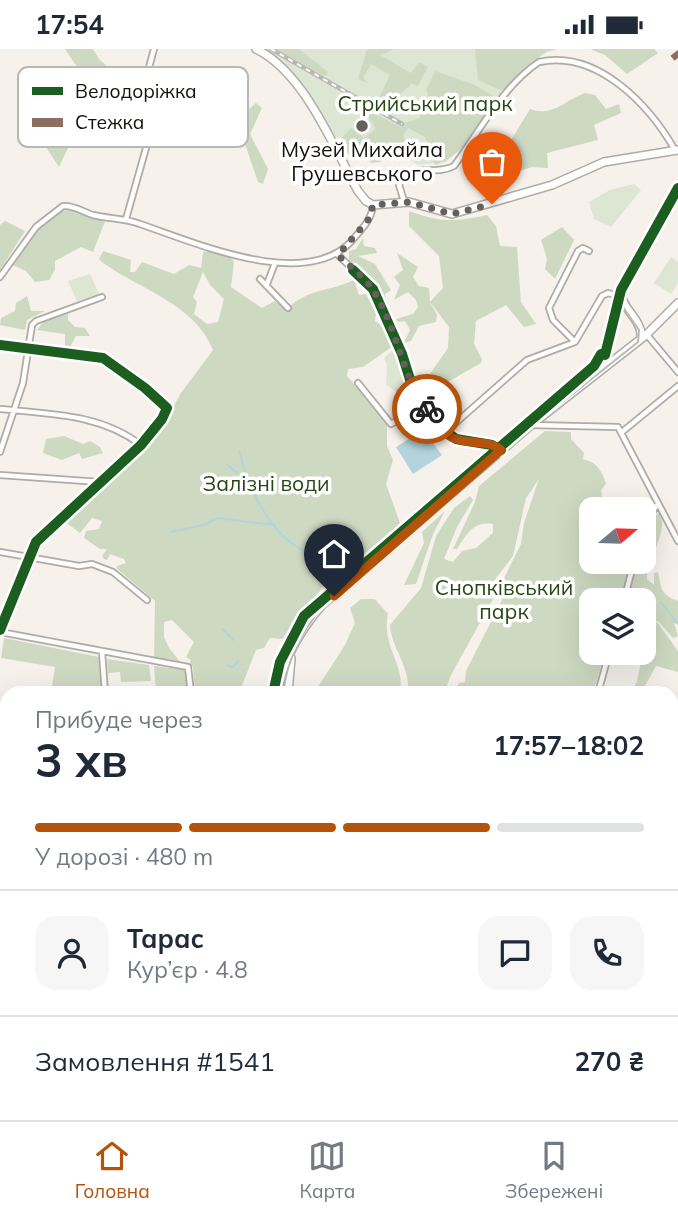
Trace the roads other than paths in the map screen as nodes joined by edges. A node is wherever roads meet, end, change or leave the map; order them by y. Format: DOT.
graph roads {
  1 [pos="154,49"];
  2 [pos="256,49"];
  3 [pos="572,53"];
  4 [pos="149,67"];
  5 [pos="622,76"];
  6 [pos="146,147"];
  7 [pos="677,152"];
  8 [pos="678,188"];
  9 [pos="404,201"];
  10 [pos="373,205"];
  11 [pos="126,219"];
  12 [pos="589,251"];
  13 [pos="338,255"];
  14 [pos="275,263"];
  15 [pos="0,277"];
  16 [pos="260,279"];
  17 [pos="267,284"];
  18 [pos="619,293"];
  19 [pos="102,297"];
  20 [pos="678,303"];
  21 [pos="288,308"];
  22 [pos="630,314"];
  23 [pos="613,316"];
  24 [pos="644,336"];
  25 [pos="608,340"];
  26 [pos="575,342"];
  27 [pos="0,345"];
  28 [pos="28,350"];
  29 [pos="623,352"];
  30 [pos="597,372"];
  31 [pos="678,372"];
  32 [pos="358,383"];
  33 [pos="678,386"];
  34 [pos="0,409"];
  35 [pos="15,411"];
  36 [pos="531,425"];
  37 [pos="443,430"];
  38 [pos="622,432"];
  39 [pos="141,445"];
  40 [pos="501,450"];
  41 [pos="0,452"];
  42 [pos="0,475"];
  43 [pos="100,482"];
  44 [pos="657,505"];
  45 [pos="678,541"];
  46 [pos="0,552"];
  47 [pos="29,556"];
  48 [pos="147,600"];
  49 [pos="0,631"];
  50 [pos="102,653"];
  51 [pos="292,654"];
  52 [pos="606,665"];
  53 [pos="104,686"];
  54 [pos="190,686"];
  55 [pos="279,686"];
  56 [pos="289,686"];
  57 [pos="600,686"];
  1 -- 4 [label="street"];
  2 -- 10 [label="main road"];
  3 -- 9 [label="street"];
  5 -- 7 [label="street"];
  6 -- 11 [label="street"];
  7 -- 9 [label="main road"];
  8 -- 18 [label="main road"];
  9 -- 10 [label="main road"];
  10 -- 13 [label="street"];
  11 -- 14 [label="street"];
  11 -- 15 [label="street"];
  12 -- 26 [label="street"];
  13 -- 14 [label="street"];
  13 -- 37 [label="street"];
  14 -- 17 [label="street"];
  16 -- 17 [label="street"];
  17 -- 21 [label="street"];
  18 -- 22 [label="main road"];
  18 -- 23 [label="main road"];
  18 -- 26 [label="street"];
  19 -- 28 [label="street"];
  20 -- 24 [label="main road"];
  22 -- 23 [label="main road"];
  22 -- 24 [label="main road"];
  23 -- 25 [label="main road"];
  24 -- 29 [label="main road"];
  24 -- 31 [label="street"];
  25 -- 29 [label="main road"];
  25 -- 30 [label="main road"];
  26 -- 37 [label="street"];
  27 -- 28 [label="street"];
  28 -- 35 [label="street"];
  28 -- 39 [label="street"];
  29 -- 30 [label="main road"];
  30 -- 36 [label="main road"];
  32 -- 37 [label="street"];
  33 -- 38 [label="street"];
  34 -- 35 [label="street"];
  35 -- 39 [label="street"];
  35 -- 41 [label="street"];
  36 -- 38 [label="street"];
  36 -- 40 [label="main road"];
  37 -- 40 [label="street"];
  38 -- 44 [label="street"];
  39 -- 43 [label="street"];
  40 -- 51 [label="main road"];
  42 -- 43 [label="street"];
  43 -- 47 [label="street"];
  44 -- 45 [label="street"];
  46 -- 47 [label="street"];
  47 -- 48 [label="street"];
  47 -- 49 [label="street"];
  49 -- 50 [label="street"];
  50 -- 53 [label="street"];
  50 -- 54 [label="street"];
  51 -- 55 [label="main road"];
  51 -- 56 [label="main road"];
  52 -- 57 [label="street"];
}
